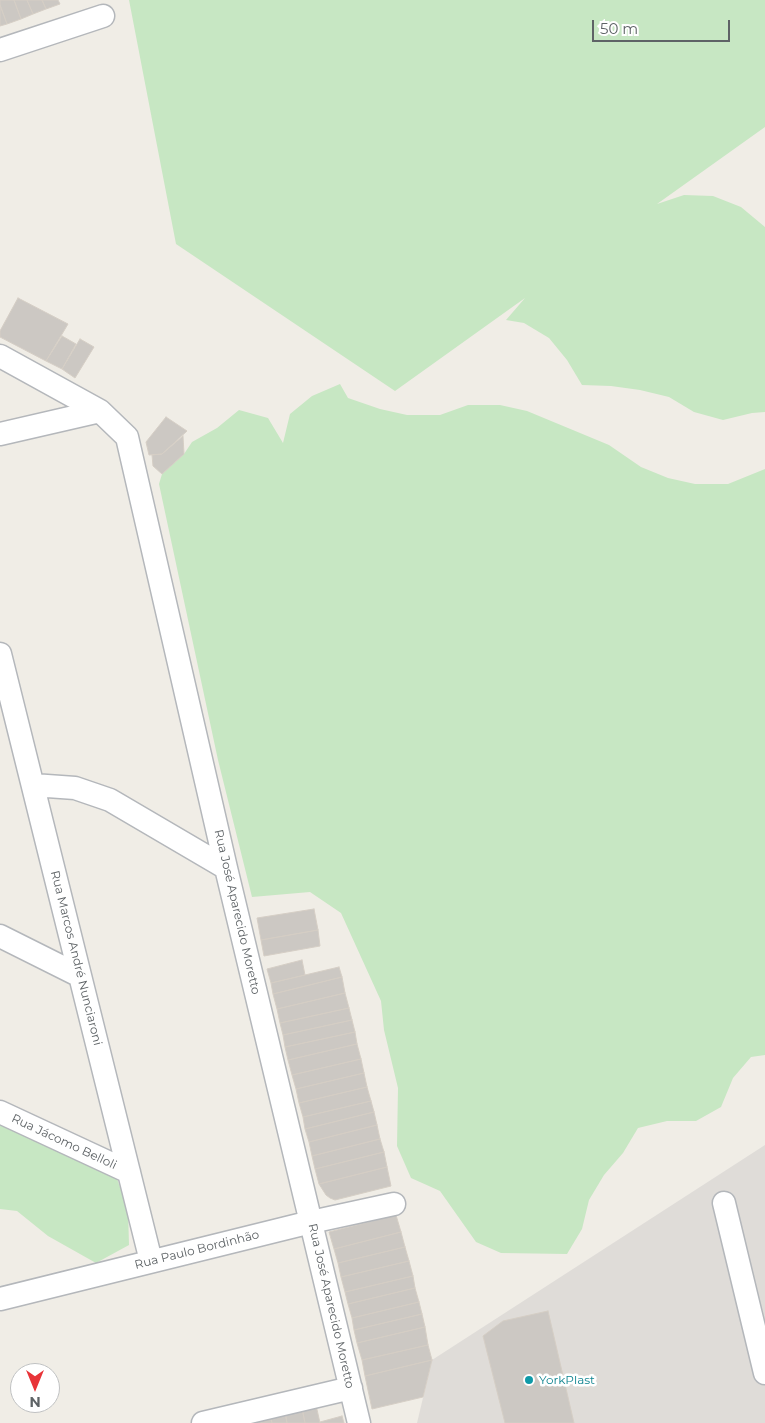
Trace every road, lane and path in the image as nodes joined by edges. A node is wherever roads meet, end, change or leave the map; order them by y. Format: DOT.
graph roads {
  1 [pos="103,16"];
  2 [pos="0,50"];
  3 [pos="0,356"];
  4 [pos="100,411"];
  5 [pos="0,434"];
  6 [pos="0,654"];
  7 [pos="33,785"];
  8 [pos="226,868"];
  9 [pos="0,936"];
  10 [pos="80,976"];
  11 [pos="0,1112"];
  12 [pos="129,1172"];
  13 [pos="724,1203"];
  14 [pos="394,1204"];
  15 [pos="311,1222"];
  16 [pos="151,1262"];
  17 [pos="0,1299"];
  18 [pos="765,1373"];
  19 [pos="351,1388"];
  20 [pos="203,1423"];
  21 [pos="359,1423"];
  1 -- 2 [label="street"];
  3 -- 4 [label="street, Rua José Aparecido Moretto"];
  4 -- 5 [label="street"];
  4 -- 8 [label="street, Rua José Aparecido Moretto"];
  6 -- 7 [label="street, Rua Marcos André Nunciaroni"];
  7 -- 8 [label="street"];
  7 -- 10 [label="street, Rua Marcos André Nunciaroni"];
  8 -- 15 [label="street, Rua José Aparecido Moretto"];
  9 -- 10 [label="street"];
  10 -- 12 [label="street, Rua Marcos André Nunciaroni"];
  11 -- 12 [label="street, Rua Jácomo Belloli"];
  12 -- 16 [label="street, Rua Marcos André Nunciaroni"];
  13 -- 18 [label="street"];
  14 -- 15 [label="street, Rua Paulo Bordinhão"];
  15 -- 16 [label="street, Rua Paulo Bordinhão"];
  15 -- 19 [label="street, Rua José Aparecido Moretto"];
  16 -- 17 [label="street, Rua Paulo Bordinhão"];
  19 -- 20 [label="street"];
  19 -- 21 [label="street, Rua José Aparecido Moretto"];
}
